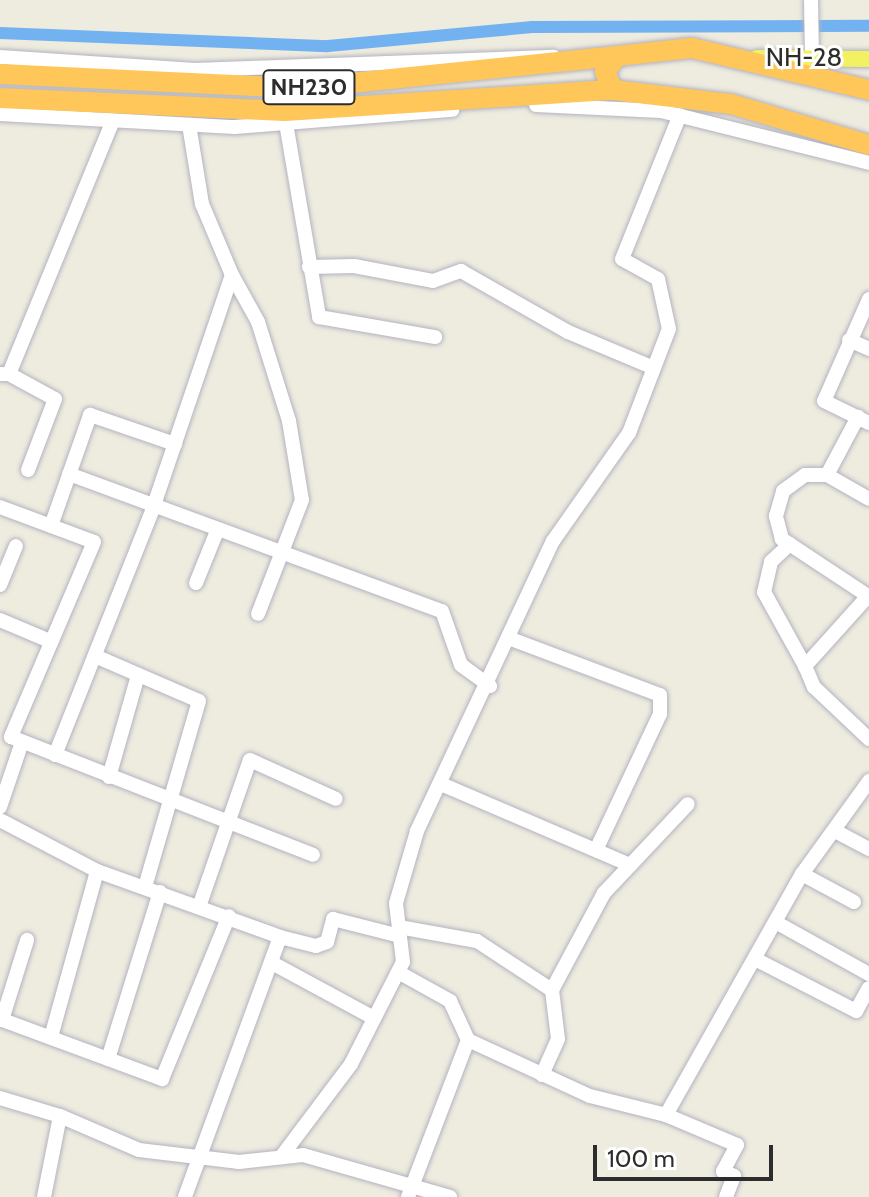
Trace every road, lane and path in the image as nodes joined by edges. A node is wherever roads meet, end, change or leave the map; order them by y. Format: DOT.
graph roads {
  1 [pos="811,0"];
  2 [pos="812,55"];
  3 [pos="617,56"];
  4 [pos="0,57"];
  5 [pos="740,58"];
  6 [pos="572,59"];
  7 [pos="869,59"];
  8 [pos="0,74"];
  9 [pos="613,90"];
  10 [pos="869,90"];
  11 [pos="0,98"];
  12 [pos="0,114"];
  13 [pos="680,115"];
  14 [pos="112,123"];
  15 [pos="286,123"];
  16 [pos="189,125"];
  17 [pos="869,145"];
  18 [pos="869,163"];
  19 [pos="309,267"];
  20 [pos="232,275"];
  21 [pos="869,299"];
  22 [pos="435,337"];
  23 [pos="849,340"];
  24 [pos="869,349"];
  25 [pos="654,368"];
  26 [pos="4,374"];
  27 [pos="863,420"];
  28 [pos="175,444"];
  29 [pos="28,470"];
  30 [pos="69,474"];
  31 [pos="827,475"];
  32 [pos="869,499"];
  33 [pos="0,507"];
  34 [pos="153,507"];
  35 [pos="51,526"];
  36 [pos="217,531"];
  37 [pos="790,544"];
  38 [pos="16,546"];
  39 [pos="280,556"];
  40 [pos="196,583"];
  41 [pos="0,585"];
  42 [pos="867,595"];
  43 [pos="258,614"];
  44 [pos="0,620"];
  45 [pos="511,639"];
  46 [pos="52,642"];
  47 [pos="95,656"];
  48 [pos="805,666"];
  49 [pos="138,675"];
  50 [pos="490,686"];
  51 [pos="869,739"];
  52 [pos="17,740"];
  53 [pos="55,755"];
  54 [pos="109,777"];
  55 [pos="869,781"];
  56 [pos="441,784"];
  57 [pos="336,799"];
  58 [pos="172,802"];
  59 [pos="688,804"];
  60 [pos="0,807"];
  61 [pos="0,820"];
  62 [pos="229,825"];
  63 [pos="837,832"];
  64 [pos="869,849"];
  65 [pos="596,850"];
  66 [pos="313,855"];
  67 [pos="630,865"];
  68 [pos="97,871"];
  69 [pos="802,874"];
  70 [pos="145,887"];
  71 [pos="160,892"];
  72 [pos="854,902"];
  73 [pos="200,904"];
  74 [pos="229,916"];
  75 [pos="779,924"];
  76 [pos="400,932"];
  77 [pos="280,937"];
  78 [pos="27,940"];
  79 [pos="755,959"];
  80 [pos="274,964"];
  81 [pos="398,972"];
  82 [pos="869,974"];
  83 [pos="869,988"];
  84 [pos="552,990"];
  85 [pos="374,1018"];
  86 [pos="1,1019"];
  87 [pos="51,1037"];
  88 [pos="468,1040"];
  89 [pos="108,1059"];
  90 [pos="542,1075"];
  91 [pos="1,1101"];
  92 [pos="666,1115"];
  93 [pos="60,1116"];
  94 [pos="194,1156"];
  95 [pos="281,1157"];
  96 [pos="410,1191"];
  97 [pos="44,1197"];
  98 [pos="185,1197"];
  99 [pos="450,1197"];
  100 [pos="726,1197"];
  1 -- 2 [label="street"];
  2 -- 5 [label="main road, NH-28"];
  2 -- 7 [label="main road, NH-28"];
  3 -- 5 [label="highway, NH230"];
  3 -- 6 [label="highway, NH230"];
  3 -- 9 [label="highway"];
  4 -- 6 [label="street"];
  5 -- 10 [label="highway, NH230"];
  6 -- 8 [label="highway, NH230"];
  9 -- 11 [label="highway, NH230"];
  9 -- 17 [label="highway, NH230"];
  12 -- 14 [label="street"];
  13 -- 15 [label="street"];
  13 -- 18 [label="street"];
  13 -- 25 [label="street"];
  14 -- 16 [label="street"];
  14 -- 26 [label="street"];
  15 -- 16 [label="street"];
  15 -- 19 [label="street"];
  16 -- 20 [label="street"];
  19 -- 22 [label="street"];
  19 -- 25 [label="street"];
  20 -- 28 [label="street"];
  20 -- 39 [label="street"];
  21 -- 23 [label="street"];
  23 -- 24 [label="street"];
  23 -- 27 [label="street"];
  25 -- 45 [label="street"];
  26 -- 29 [label="street"];
  27 -- 31 [label="street"];
  28 -- 30 [label="street"];
  28 -- 34 [label="street"];
  30 -- 34 [label="street"];
  30 -- 35 [label="street"];
  31 -- 32 [label="street"];
  31 -- 37 [label="street"];
  33 -- 35 [label="street"];
  34 -- 36 [label="street"];
  34 -- 47 [label="street"];
  35 -- 46 [label="street"];
  36 -- 39 [label="street"];
  36 -- 40 [label="street"];
  37 -- 42 [label="street"];
  37 -- 48 [label="street"];
  38 -- 41 [label="street"];
  39 -- 43 [label="street"];
  39 -- 50 [label="street"];
  42 -- 48 [label="street"];
  44 -- 46 [label="street"];
  45 -- 50 [label="street"];
  45 -- 65 [label="street"];
  46 -- 52 [label="street"];
  47 -- 49 [label="street"];
  47 -- 53 [label="street"];
  48 -- 51 [label="street"];
  49 -- 54 [label="street"];
  49 -- 58 [label="street"];
  50 -- 56 [label="street"];
  52 -- 53 [label="street"];
  52 -- 60 [label="street"];
  53 -- 54 [label="street"];
  54 -- 58 [label="street"];
  55 -- 63 [label="street"];
  56 -- 65 [label="street"];
  56 -- 76 [label="street"];
  57 -- 62 [label="street"];
  58 -- 62 [label="street"];
  58 -- 70 [label="street"];
  59 -- 67 [label="street"];
  61 -- 68 [label="street"];
  62 -- 66 [label="street"];
  62 -- 73 [label="street"];
  63 -- 64 [label="street"];
  63 -- 69 [label="street"];
  65 -- 67 [label="street"];
  67 -- 84 [label="street"];
  68 -- 70 [label="street"];
  68 -- 87 [label="street"];
  69 -- 72 [label="street"];
  69 -- 79 [label="street"];
  70 -- 71 [label="street"];
  71 -- 73 [label="street"];
  71 -- 89 [label="street"];
  73 -- 74 [label="street"];
  74 -- 77 [label="street"];
  74 -- 89 [label="street"];
  75 -- 82 [label="street"];
  76 -- 77 [label="street"];
  76 -- 81 [label="street"];
  76 -- 84 [label="street"];
  77 -- 80 [label="street"];
  78 -- 86 [label="street"];
  79 -- 83 [label="street"];
  79 -- 92 [label="street"];
  80 -- 85 [label="street"];
  80 -- 94 [label="street"];
  81 -- 85 [label="street"];
  81 -- 88 [label="street"];
  84 -- 90 [label="street"];
  85 -- 95 [label="street"];
  86 -- 87 [label="street"];
  87 -- 89 [label="street"];
  88 -- 90 [label="street"];
  88 -- 96 [label="street"];
  90 -- 92 [label="street"];
  91 -- 93 [label="street"];
  92 -- 100 [label="street"];
  93 -- 94 [label="street"];
  93 -- 97 [label="street"];
  94 -- 95 [label="street"];
  94 -- 98 [label="street"];
  95 -- 96 [label="street"];
  96 -- 99 [label="street"];
}
